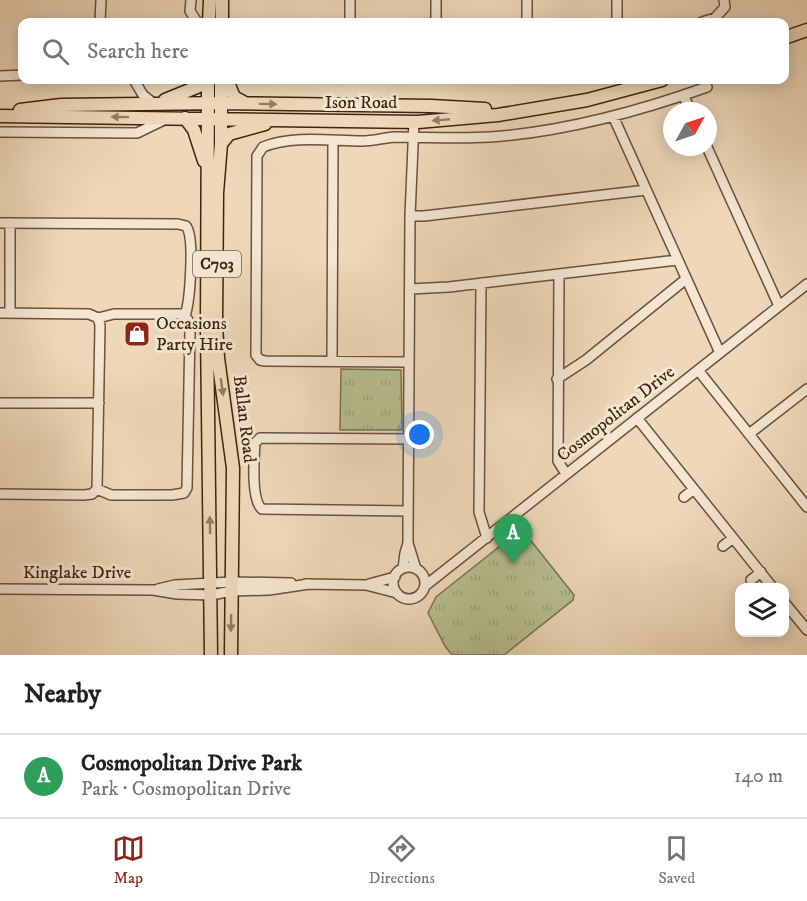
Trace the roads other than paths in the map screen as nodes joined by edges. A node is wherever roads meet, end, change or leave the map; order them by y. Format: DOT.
graph roads {
  1 [pos="101,0"];
  2 [pos="190,0"];
  3 [pos="210,0"];
  4 [pos="222,0"];
  5 [pos="350,0"];
  6 [pos="436,0"];
  7 [pos="527,0"];
  8 [pos="617,0"];
  9 [pos="724,0"];
  10 [pos="100,18"];
  11 [pos="195,18"];
  12 [pos="209,18"];
  13 [pos="222,18"];
  14 [pos="350,18"];
  15 [pos="436,18"];
  16 [pos="527,18"];
  17 [pos="617,18"];
  18 [pos="715,18"];
  19 [pos="807,30"];
  20 [pos="789,36"];
  21 [pos="18,75"];
  22 [pos="0,76"];
  23 [pos="136,84"];
  24 [pos="203,84"];
  25 [pos="207,84"];
  26 [pos="221,84"];
  27 [pos="229,84"];
  28 [pos="647,84"];
  29 [pos="707,87"];
  30 [pos="683,95"];
  31 [pos="686,102"];
  32 [pos="208,103"];
  33 [pos="221,103"];
  34 [pos="245,103"];
  35 [pos="153,104"];
  36 [pos="404,106"];
  37 [pos="540,108"];
  38 [pos="0,114"];
  39 [pos="613,116"];
  40 [pos="168,118"];
  41 [pos="185,118"];
  42 [pos="215,119"];
  43 [pos="284,121"];
  44 [pos="414,122"];
  45 [pos="0,132"];
  46 [pos="414,138"];
  47 [pos="333,141"];
  48 [pos="221,144"];
  49 [pos="711,156"];
  50 [pos="208,180"];
  51 [pos="646,190"];
  52 [pos="410,216"];
  53 [pos="5,223"];
  54 [pos="677,260"];
  55 [pos="559,274"];
  56 [pos="686,279"];
  57 [pos="481,283"];
  58 [pos="807,284"];
  59 [pos="410,289"];
  60 [pos="779,306"];
  61 [pos="5,313"];
  62 [pos="185,315"];
  63 [pos="98,318"];
  64 [pos="720,353"];
  65 [pos="332,361"];
  66 [pos="409,362"];
  67 [pos="698,370"];
  68 [pos="557,380"];
  69 [pos="807,389"];
  70 [pos="0,403"];
  71 [pos="99,403"];
  72 [pos="637,418"];
  73 [pos="749,434"];
  74 [pos="409,439"];
  75 [pos="566,474"];
  76 [pos="97,489"];
  77 [pos="694,489"];
  78 [pos="0,494"];
  79 [pos="684,497"];
  80 [pos="807,507"];
  81 [pos="408,511"];
  82 [pos="487,538"];
  83 [pos="733,538"];
  84 [pos="408,543"];
  85 [pos="723,546"];
  86 [pos="403,568"];
  87 [pos="445,568"];
  88 [pos="419,571"];
  89 [pos="761,572"];
  90 [pos="395,577"];
  91 [pos="751,580"];
  92 [pos="769,583"];
  93 [pos="309,584"];
  94 [pos="366,585"];
  95 [pos="425,586"];
  96 [pos="232,587"];
  97 [pos="0,589"];
  98 [pos="211,590"];
  99 [pos="397,593"];
  100 [pos="789,608"];
  101 [pos="807,630"];
  102 [pos="211,655"];
  103 [pos="231,655"];
  1 -- 10 [label="street"];
  2 -- 11 [label="street"];
  3 -- 12 [label="main road"];
  4 -- 13 [label="main road"];
  5 -- 14 [label="street"];
  6 -- 15 [label="street"];
  7 -- 16 [label="street"];
  8 -- 17 [label="street"];
  9 -- 18 [label="street"];
  19 -- 20 [label="main road"];
  21 -- 22 [label="street"];
  23 -- 35 [label="street"];
  24 -- 35 [label="main road"];
  25 -- 32 [label="main road, Ballan Road / C703"];
  26 -- 33 [label="main road, Ballan Road / C703"];
  27 -- 34 [label="main road"];
  28 -- 37 [label="main road, Ison Road"];
  29 -- 30 [label="street"];
  30 -- 31 [label="street"];
  30 -- 39 [label="street"];
  32 -- 33 [label="main road, Ison Road"];
  32 -- 35 [label="main road, Ison Road"];
  32 -- 42 [label="main road, Ballan Road / C703"];
  33 -- 34 [label="main road, Ison Road"];
  33 -- 42 [label="main road, Ballan Road / C703"];
  34 -- 36 [label="main road, Ison Road, one-way"];
  35 -- 38 [label="main road, Ison Road"];
  36 -- 37 [label="main road, Ison Road"];
  36 -- 44 [label="main road"];
  37 -- 44 [label="main road, Ison Road, one-way"];
  40 -- 38 [label="main road, Ison Road, one-way"];
  39 -- 46 [label="street"];
  39 -- 51 [label="street"];
  40 -- 41 [label="main road, Ison Road"];
  40 -- 45 [label="street"];
  41 -- 42 [label="main road, Ison Road"];
  41 -- 50 [label="main road"];
  42 -- 43 [label="main road, Ison Road"];
  42 -- 48 [label="main road, Ballan Road / C703"];
  42 -- 50 [label="main road, Ballan Road / C703"];
  43 -- 44 [label="main road, Ison Road"];
  43 -- 48 [label="main road"];
  44 -- 46 [label="street"];
  46 -- 47 [label="street"];
  46 -- 52 [label="street"];
  47 -- 65 [label="street"];
  47 -- 65 [label="street"];
  48 -- 96 [label="main road, Ballan Road / C703, one-way"];
  49 -- 60 [label="street"];
  98 -- 50 [label="main road, Ballan Road / C703, one-way"];
  51 -- 52 [label="street"];
  51 -- 54 [label="street"];
  52 -- 59 [label="street"];
  53 -- 61 [label="street"];
  53 -- 62 [label="street"];
  54 -- 55 [label="street"];
  54 -- 56 [label="street"];
  55 -- 57 [label="street"];
  55 -- 68 [label="street"];
  56 -- 64 [label="street"];
  56 -- 68 [label="street"];
  57 -- 59 [label="street"];
  57 -- 82 [label="street"];
  58 -- 60 [label="street, Cosmopolitan Drive"];
  59 -- 66 [label="street"];
  60 -- 64 [label="street, Cosmopolitan Drive"];
  61 -- 63 [label="street"];
  62 -- 63 [label="street"];
  62 -- 76 [label="street"];
  63 -- 71 [label="street"];
  64 -- 67 [label="street, Cosmopolitan Drive"];
  65 -- 66 [label="street"];
  66 -- 74 [label="street"];
  67 -- 72 [label="street, Cosmopolitan Drive"];
  67 -- 73 [label="street"];
  68 -- 75 [label="street"];
  69 -- 73 [label="street"];
  70 -- 71 [label="street"];
  71 -- 76 [label="street"];
  72 -- 75 [label="street, Cosmopolitan Drive"];
  72 -- 77 [label="street"];
  73 -- 80 [label="street"];
  74 -- 81 [label="street"];
  74 -- 81 [label="street"];
  75 -- 82 [label="street, Cosmopolitan Drive"];
  76 -- 78 [label="street"];
  77 -- 79 [label="street"];
  77 -- 83 [label="street"];
  81 -- 84 [label="street"];
  82 -- 87 [label="street, Cosmopolitan Drive"];
  83 -- 85 [label="street"];
  83 -- 89 [label="street"];
  84 -- 86 [label="street"];
  84 -- 88 [label="street"];
  86 -- 88 [label="street"];
  86 -- 90 [label="street"];
  87 -- 88 [label="street, Cosmopolitan Drive"];
  87 -- 95 [label="street, Cosmopolitan Drive"];
  88 -- 95 [label="street"];
  89 -- 91 [label="street"];
  89 -- 92 [label="street"];
  90 -- 94 [label="street"];
  90 -- 99 [label="street"];
  93 -- 94 [label="street"];
  93 -- 96 [label="street"];
  93 -- 96 [label="street"];
  94 -- 99 [label="street"];
  95 -- 99 [label="street"];
  96 -- 98 [label="street"];
  96 -- 103 [label="main road, Ballan Road / C703, one-way"];
  97 -- 98 [label="street, Kinglake Drive"];
  98 -- 102 [label="main road, Ballan Road / C703"];
  100 -- 101 [label="street"];
}
